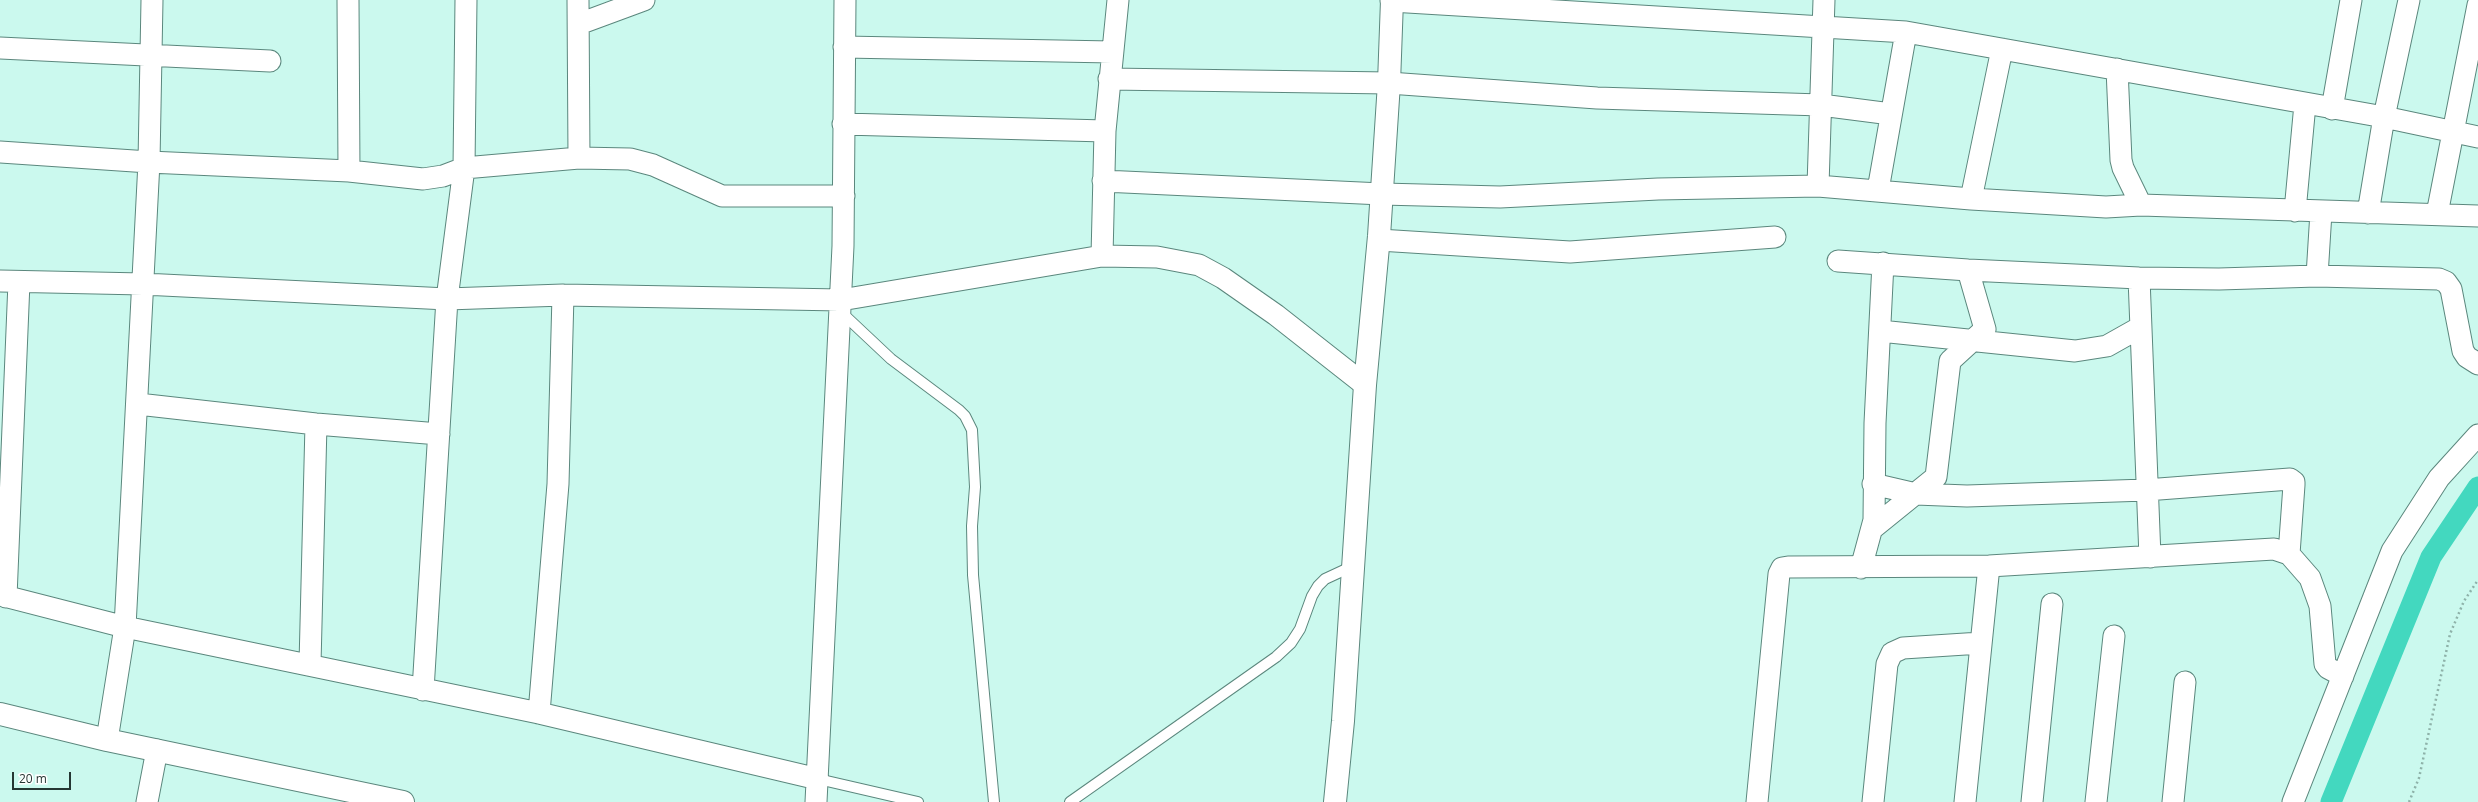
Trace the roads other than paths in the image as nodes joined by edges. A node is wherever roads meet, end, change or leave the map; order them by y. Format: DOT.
graph roads {
  1 [pos="152,0"];
  2 [pos="348,0"];
  3 [pos="466,0"];
  4 [pos="578,0"];
  5 [pos="644,0"];
  6 [pos="845,0"];
  7 [pos="1118,0"];
  8 [pos="1824,0"];
  9 [pos="2351,0"];
  10 [pos="2409,0"];
  11 [pos="1392,1"];
  12 [pos="2478,5"];
  13 [pos="1597,7"];
  14 [pos="579,24"];
  15 [pos="1822,28"];
  16 [pos="1906,32"];
  17 [pos="844,47"];
  18 [pos="0,48"];
  19 [pos="2002,49"];
  20 [pos="1112,52"];
  21 [pos="150,56"];
  22 [pos="270,61"];
  23 [pos="2116,69"];
  24 [pos="1109,79"];
  25 [pos="1389,83"];
  26 [pos="1821,104"];
  27 [pos="2305,104"];
  28 [pos="2332,109"];
  29 [pos="1892,114"];
  30 [pos="2384,117"];
  31 [pos="844,124"];
  32 [pos="1105,131"];
  33 [pos="2452,132"];
  34 [pos="2478,137"];
  35 [pos="0,152"];
  36 [pos="579,158"];
  37 [pos="149,162"];
  38 [pos="464,168"];
  39 [pos="348,171"];
  40 [pos="1103,181"];
  41 [pos="1818,186"];
  42 [pos="1878,190"];
  43 [pos="1382,194"];
  44 [pos="844,196"];
  45 [pos="1971,199"];
  46 [pos="2141,205"];
  47 [pos="2295,211"];
  48 [pos="2321,212"];
  49 [pos="2368,213"];
  50 [pos="2437,214"];
  51 [pos="2478,216"];
  52 [pos="1775,237"];
  53 [pos="1379,240"];
  54 [pos="1102,256"];
  55 [pos="1838,261"];
  56 [pos="1883,263"];
  57 [pos="1968,270"];
  58 [pos="2317,276"];
  59 [pos="2139,278"];
  60 [pos="10,282"];
  61 [pos="143,284"];
  62 [pos="563,295"];
  63 [pos="447,299"];
  64 [pos="841,306"];
  65 [pos="2139,328"];
  66 [pos="1880,331"];
  67 [pos="1973,340"];
  68 [pos="2478,364"];
  69 [pos="1365,385"];
  70 [pos="138,404"];
  71 [pos="316,424"];
  72 [pos="439,434"];
  73 [pos="2478,435"];
  74 [pos="1873,484"];
  75 [pos="2146,490"];
  76 [pos="1916,494"];
  77 [pos="1873,528"];
  78 [pos="2289,554"];
  79 [pos="2150,557"];
  80 [pos="1353,566"];
  81 [pos="1989,566"];
  82 [pos="1861,568"];
  83 [pos="3,596"];
  84 [pos="2052,604"];
  85 [pos="125,627"];
  86 [pos="2114,636"];
  87 [pos="1981,643"];
  88 [pos="310,664"];
  89 [pos="2343,676"];
  90 [pos="2185,682"];
  91 [pos="423,690"];
  92 [pos="539,713"];
  93 [pos="0,714"];
  94 [pos="107,740"];
  95 [pos="157,750"];
  96 [pos="818,779"];
  97 [pos="147,802"];
  98 [pos="403,802"];
  99 [pos="816,802"];
  100 [pos="918,802"];
  101 [pos="994,802"];
  102 [pos="1070,802"];
  103 [pos="1335,802"];
  104 [pos="1757,802"];
  105 [pos="1873,802"];
  106 [pos="1965,802"];
  107 [pos="2032,802"];
  108 [pos="2096,802"];
  109 [pos="2173,802"];
  110 [pos="2293,802"];
  1 -- 21 [label="street"];
  2 -- 39 [label="street"];
  3 -- 38 [label="street"];
  4 -- 14 [label="street"];
  5 -- 14 [label="street"];
  6 -- 17 [label="street"];
  7 -- 20 [label="street"];
  8 -- 15 [label="street"];
  9 -- 28 [label="street"];
  10 -- 30 [label="street"];
  11 -- 13 [label="street"];
  11 -- 25 [label="street"];
  12 -- 33 [label="street"];
  13 -- 15 [label="street"];
  14 -- 36 [label="street"];
  15 -- 16 [label="street"];
  15 -- 26 [label="street"];
  16 -- 19 [label="street"];
  16 -- 29 [label="street"];
  17 -- 20 [label="street"];
  17 -- 31 [label="street"];
  18 -- 21 [label="street"];
  19 -- 23 [label="street"];
  19 -- 45 [label="street"];
  20 -- 24 [label="street"];
  21 -- 22 [label="street"];
  21 -- 37 [label="street"];
  23 -- 27 [label="street"];
  23 -- 46 [label="street"];
  24 -- 25 [label="street"];
  24 -- 32 [label="street"];
  25 -- 26 [label="street"];
  25 -- 43 [label="street"];
  26 -- 29 [label="street"];
  26 -- 41 [label="street"];
  27 -- 28 [label="street"];
  27 -- 47 [label="street"];
  28 -- 30 [label="street"];
  29 -- 42 [label="street"];
  30 -- 33 [label="street"];
  30 -- 49 [label="street"];
  31 -- 32 [label="street"];
  31 -- 44 [label="street"];
  32 -- 40 [label="street"];
  33 -- 34 [label="street"];
  33 -- 50 [label="street"];
  35 -- 37 [label="street"];
  36 -- 38 [label="street"];
  36 -- 44 [label="street"];
  37 -- 39 [label="street"];
  37 -- 61 [label="street"];
  38 -- 39 [label="street"];
  38 -- 63 [label="street"];
  40 -- 43 [label="street"];
  40 -- 54 [label="street"];
  41 -- 42 [label="street"];
  41 -- 43 [label="street"];
  42 -- 45 [label="street"];
  43 -- 53 [label="street"];
  44 -- 64 [label="street"];
  45 -- 46 [label="street"];
  46 -- 47 [label="street"];
  47 -- 48 [label="street"];
  48 -- 49 [label="street"];
  48 -- 58 [label="street"];
  49 -- 50 [label="street"];
  50 -- 51 [label="street"];
  52 -- 53 [label="street"];
  53 -- 69 [label="street"];
  54 -- 64 [label="street"];
  54 -- 69 [label="street"];
  55 -- 56 [label="street"];
  56 -- 57 [label="street"];
  56 -- 66 [label="street"];
  57 -- 59 [label="street"];
  57 -- 67 [label="street"];
  58 -- 59 [label="street"];
  58 -- 68 [label="street"];
  59 -- 65 [label="street"];
  60 -- 61 [label="street"];
  60 -- 83 [label="street"];
  61 -- 63 [label="street"];
  61 -- 70 [label="street"];
  62 -- 63 [label="street"];
  62 -- 64 [label="street"];
  62 -- 92 [label="street"];
  63 -- 72 [label="street"];
  64 -- 96 [label="street"];
  64 -- 101 [label="lane"];
  65 -- 67 [label="street"];
  65 -- 75 [label="street"];
  66 -- 67 [label="street"];
  66 -- 74 [label="street"];
  67 -- 76 [label="street"];
  69 -- 80 [label="street"];
  70 -- 71 [label="street"];
  70 -- 85 [label="street"];
  71 -- 72 [label="street"];
  71 -- 88 [label="street"];
  72 -- 91 [label="street"];
  73 -- 89 [label="street"];
  74 -- 76 [label="street"];
  74 -- 77 [label="street"];
  75 -- 76 [label="street"];
  75 -- 78 [label="street"];
  75 -- 79 [label="street"];
  76 -- 77 [label="street"];
  77 -- 82 [label="street"];
  78 -- 79 [label="street"];
  78 -- 89 [label="street"];
  79 -- 81 [label="street"];
  80 -- 102 [label="lane"];
  80 -- 103 [label="street"];
  81 -- 82 [label="street"];
  81 -- 87 [label="street"];
  82 -- 104 [label="street"];
  83 -- 85 [label="street"];
  84 -- 107 [label="street"];
  85 -- 88 [label="street"];
  85 -- 94 [label="street"];
  86 -- 108 [label="street"];
  87 -- 105 [label="street"];
  87 -- 106 [label="street"];
  88 -- 91 [label="street"];
  89 -- 110 [label="street"];
  90 -- 109 [label="street"];
  91 -- 92 [label="street"];
  92 -- 96 [label="street"];
  93 -- 94 [label="street"];
  94 -- 95 [label="street"];
  95 -- 97 [label="street"];
  95 -- 98 [label="street"];
  96 -- 99 [label="street"];
  96 -- 100 [label="lane"];
}
